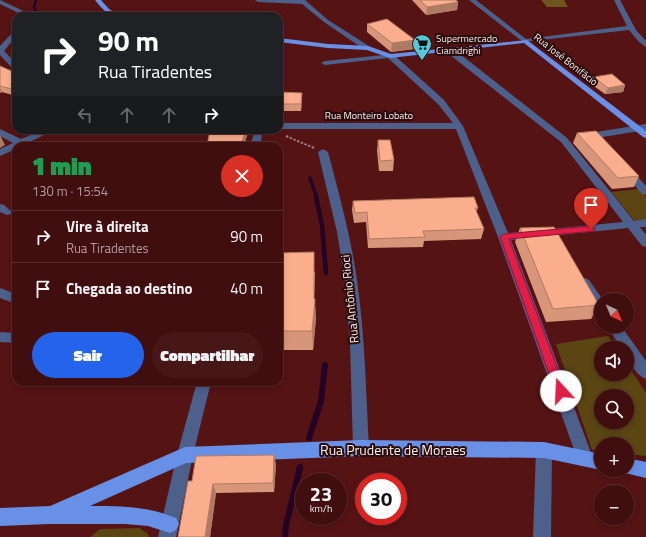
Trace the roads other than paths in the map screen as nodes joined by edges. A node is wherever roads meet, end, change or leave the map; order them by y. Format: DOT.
graph roads {
  1 [pos="98,0"];
  2 [pos="258,0"];
  3 [pos="472,0"];
  4 [pos="617,0"];
  5 [pos="301,1"];
  6 [pos="0,2"];
  7 [pos="21,12"];
  8 [pos="110,12"];
  9 [pos="631,28"];
  10 [pos="12,37"];
  11 [pos="525,41"];
  12 [pos="283,42"];
  13 [pos="646,45"];
  14 [pos="368,48"];
  15 [pos="448,49"];
  16 [pos="0,51"];
  17 [pos="390,56"];
  18 [pos="12,63"];
  19 [pos="325,63"];
  20 [pos="283,126"];
  21 [pos="459,126"];
  22 [pos="642,127"];
  23 [pos="0,132"];
  24 [pos="43,134"];
  25 [pos="646,135"];
  26 [pos="564,140"];
  27 [pos="18,142"];
  28 [pos="26,142"];
  29 [pos="12,148"];
  30 [pos="323,152"];
  31 [pos="0,153"];
  32 [pos="621,164"];
  33 [pos="646,192"];
  34 [pos="646,224"];
  35 [pos="631,225"];
  36 [pos="550,232"];
  37 [pos="504,237"];
  38 [pos="646,243"];
  39 [pos="559,245"];
  40 [pos="580,276"];
  41 [pos="0,293"];
  42 [pos="594,297"];
  43 [pos="12,298"];
  44 [pos="619,333"];
  45 [pos="0,337"];
  46 [pos="12,338"];
  47 [pos="646,373"];
  48 [pos="203,386"];
  49 [pos="360,448"];
  50 [pos="544,450"];
  51 [pos="185,455"];
  52 [pos="585,458"];
  53 [pos="594,460"];
  54 [pos="634,467"];
  55 [pos="646,470"];
  56 [pos="50,515"];
  57 [pos="0,517"];
  58 [pos="168,530"];
  59 [pos="542,537"];
  1 -- 8 [label="main road"];
  2 -- 5 [label="street"];
  3 -- 11 [label="street, Rua José Bonifácio"];
  4 -- 9 [label="street"];
  5 -- 14 [label="street"];
  6 -- 7 [label="street"];
  9 -- 11 [label="street"];
  9 -- 13 [label="street"];
  10 -- 16 [label="street"];
  11 -- 15 [label="main road"];
  11 -- 22 [label="main road, Rua José Bonifácio"];
  12 -- 14 [label="main road"];
  14 -- 17 [label="main road"];
  15 -- 17 [label="main road"];
  15 -- 26 [label="street"];
  16 -- 18 [label="street"];
  17 -- 19 [label="street"];
  17 -- 21 [label="street"];
  20 -- 21 [label="street, Rua Monteiro Lobato"];
  21 -- 37 [label="street"];
  22 -- 25 [label="main road, Rua José Bonifácio"];
  22 -- 26 [label="street"];
  23 -- 27 [label="street"];
  24 -- 28 [label="street"];
  26 -- 35 [label="street"];
  29 -- 31 [label="street"];
  30 -- 49 [label="street, Rua Antônio Rioci"];
  32 -- 33 [label="street"];
  34 -- 35 [label="street"];
  35 -- 36 [label="street"];
  35 -- 38 [label="street"];
  36 -- 37 [label="street"];
  36 -- 39 [label="street"];
  37 -- 52 [label="street"];
  40 -- 42 [label="street"];
  41 -- 43 [label="street"];
  44 -- 47 [label="street"];
  45 -- 46 [label="street"];
  48 -- 51 [label="street"];
  49 -- 50 [label="main road, Rua Prudente de Moraes"];
  49 -- 51 [label="main road, Rua Prudente de Moraes"];
  50 -- 52 [label="main road, Rua Prudente de Moraes"];
  50 -- 59 [label="street"];
  51 -- 56 [label="main road"];
  51 -- 58 [label="street"];
  52 -- 53 [label="main road, Rua Prudente de Moraes"];
  54 -- 55 [label="main road"];
  56 -- 57 [label="main road"];
  56 -- 58 [label="main road"];
}
